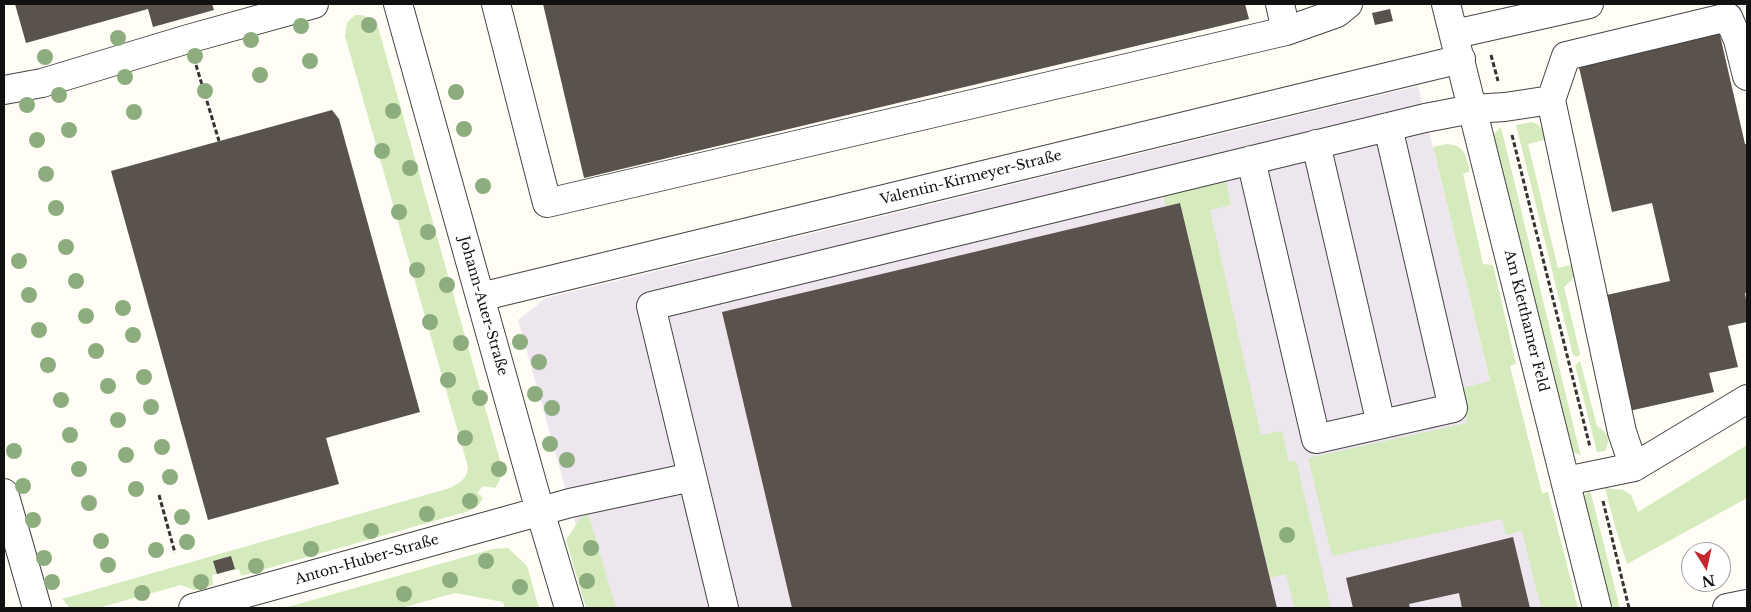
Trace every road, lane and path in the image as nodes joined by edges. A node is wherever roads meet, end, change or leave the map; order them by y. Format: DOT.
graph roads {
  1 [pos="314,4"];
  2 [pos="398,4"];
  3 [pos="496,4"];
  4 [pos="1280,4"];
  5 [pos="1348,4"];
  6 [pos="1446,4"];
  7 [pos="1589,4"];
  8 [pos="1734,25"];
  9 [pos="1484,28"];
  10 [pos="1286,31"];
  11 [pos="188,39"];
  12 [pos="1458,47"];
  13 [pos="1747,76"];
  14 [pos="4,90"];
  15 [pos="1552,100"];
  16 [pos="1505,107"];
  17 [pos="1472,109"];
  18 [pos="1388,127"];
  19 [pos="219,141"];
  20 [pos="1316,144"];
  21 [pos="1251,160"];
  22 [pos="480,297"];
  23 [pos="1747,399"];
  24 [pos="1381,424"];
  25 [pos="1634,467"];
  26 [pos="1597,476"];
  27 [pos="692,477"];
  28 [pos="1566,481"];
  29 [pos="4,493"];
  30 [pos="159,495"];
  31 [pos="540,511"];
  32 [pos="175,553"];
  33 [pos="1747,604"];
  34 [pos="37,608"];
  35 [pos="194,608"];
  36 [pos="569,608"];
  37 [pos="724,608"];
  38 [pos="1597,608"];
  39 [pos="1629,608"];
  40 [pos="1727,608"];
  1 -- 11 [label="street"];
  2 -- 22 [label="street, Johann-Auer-Straße"];
  3 -- 10 [label="street"];
  4 -- 10 [label="street"];
  5 -- 10 [label="street"];
  6 -- 12 [label="street, Am Kletthamer Feld"];
  7 -- 9 [label="street"];
  8 -- 13 [label="street"];
  8 -- 15 [label="street"];
  9 -- 12 [label="street"];
  9 -- 16 [label="path"];
  11 -- 14 [label="street"];
  11 -- 19 [label="path"];
  12 -- 17 [label="street, Am Kletthamer Feld"];
  12 -- 22 [label="street, Valentin-Kirmeyer-Straße"];
  15 -- 16 [label="street"];
  15 -- 25 [label="street"];
  16 -- 17 [label="street"];
  16 -- 26 [label="path"];
  17 -- 18 [label="street"];
  17 -- 28 [label="street, Am Kletthamer Feld"];
  18 -- 20 [label="street"];
  18 -- 24 [label="street"];
  20 -- 21 [label="street"];
  20 -- 24 [label="street"];
  21 -- 24 [label="street"];
  21 -- 27 [label="street"];
  22 -- 31 [label="street, Johann-Auer-Straße"];
  23 -- 25 [label="street"];
  25 -- 26 [label="street"];
  26 -- 28 [label="street"];
  26 -- 39 [label="path"];
  27 -- 31 [label="street, Anton-Huber-Straße"];
  27 -- 37 [label="street"];
  28 -- 38 [label="street, Am Kletthamer Feld"];
  29 -- 34 [label="street"];
  30 -- 32 [label="path"];
  31 -- 35 [label="street, Anton-Huber-Straße"];
  31 -- 36 [label="street, Johann-Auer-Straße"];
  33 -- 40 [label="street"];
}
